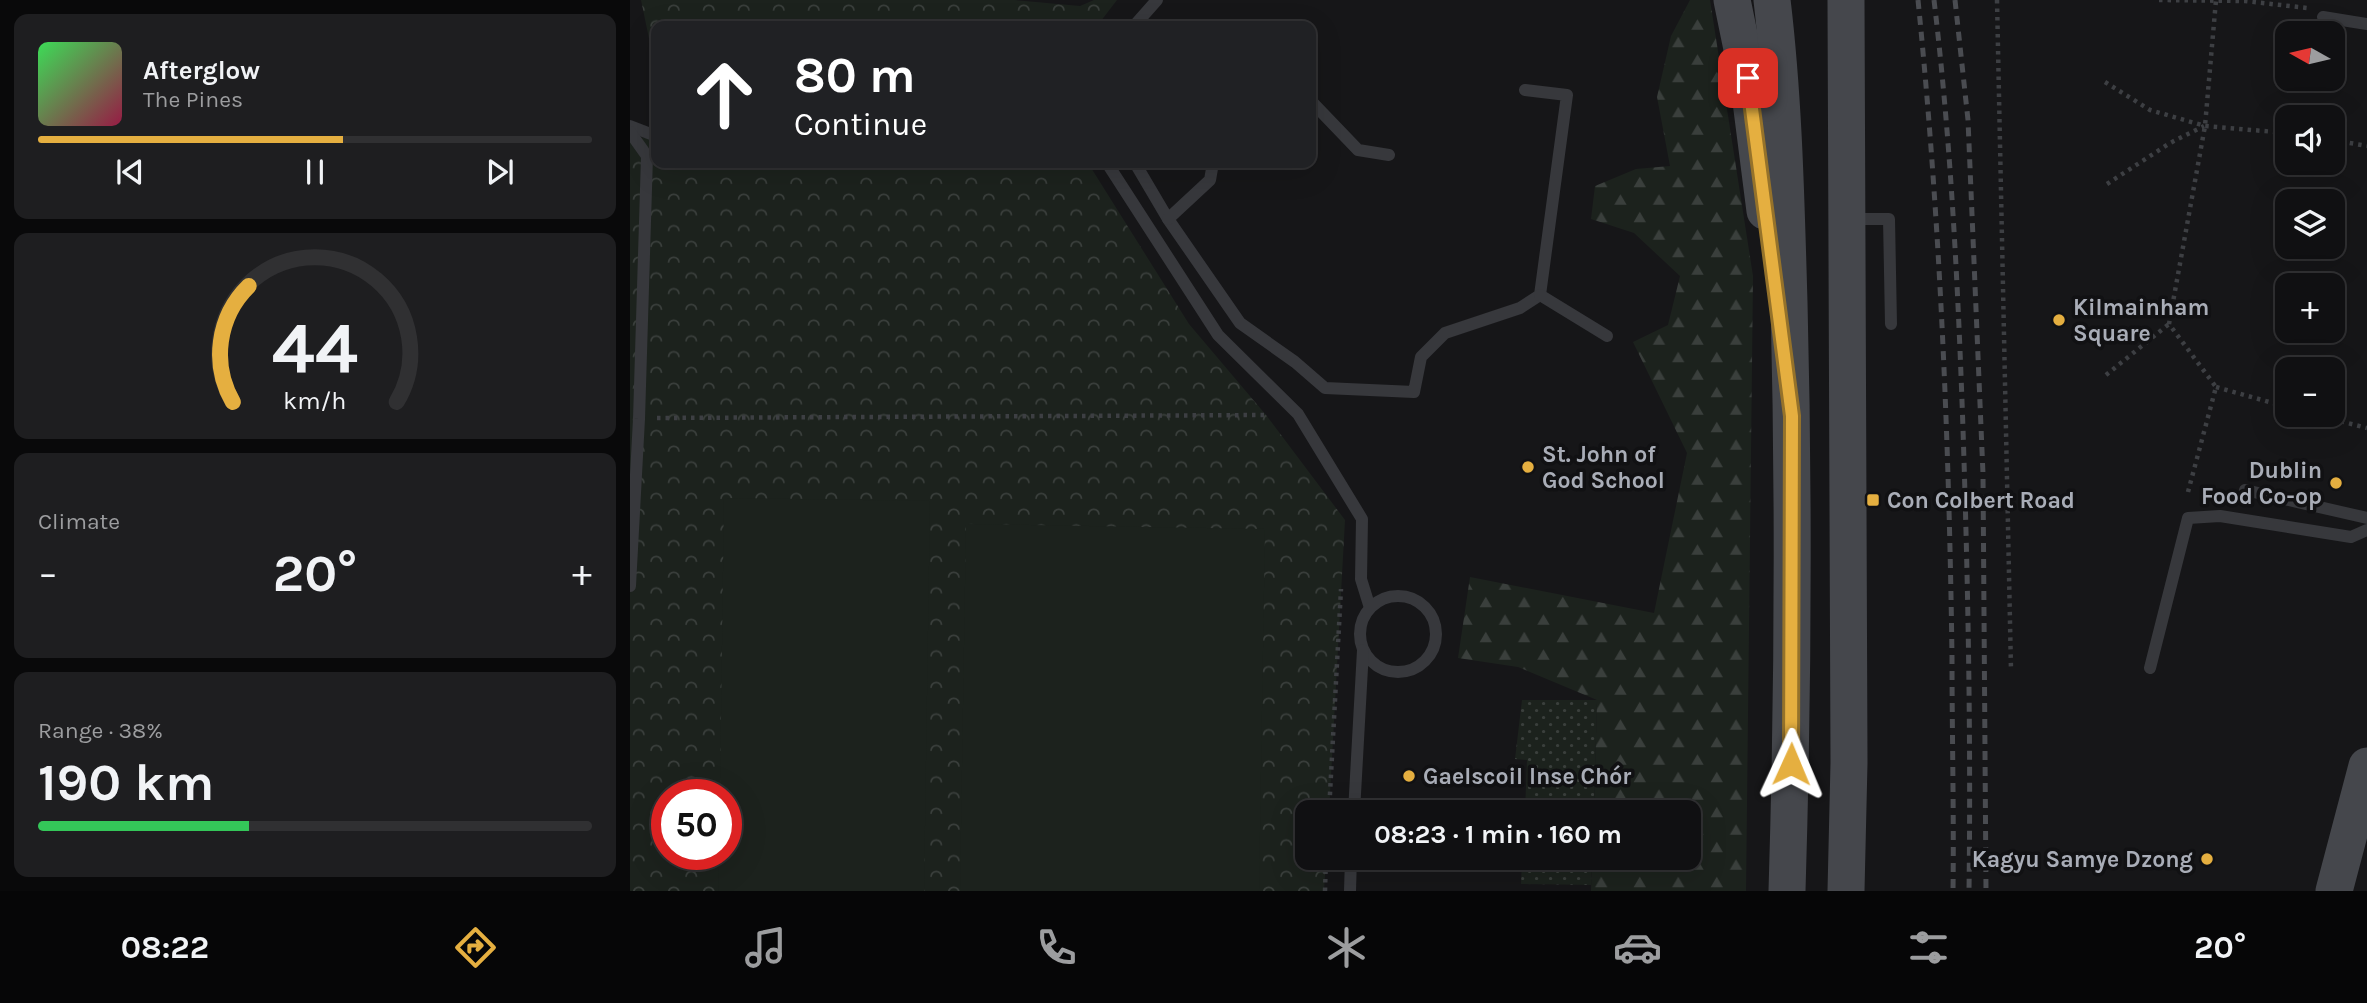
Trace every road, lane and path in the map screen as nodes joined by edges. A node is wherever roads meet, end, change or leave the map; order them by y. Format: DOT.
graph roads {
  1 [pos="1157,0"];
  2 [pos="1732,0"];
  3 [pos="1772,0"];
  4 [pos="1846,0"];
  5 [pos="1997,0"];
  6 [pos="2159,0"];
  7 [pos="2216,1"];
  8 [pos="2245,1"];
  9 [pos="2323,17"];
  10 [pos="1138,21"];
  11 [pos="2367,24"];
  12 [pos="2105,82"];
  13 [pos="1525,90"];
  14 [pos="1316,107"];
  15 [pos="630,126"];
  16 [pos="2205,126"];
  17 [pos="630,132"];
  18 [pos="2275,132"];
  19 [pos="651,133"];
  20 [pos="2345,142"];
  21 [pos="2367,146"];
  22 [pos="1389,155"];
  23 [pos="1110,168"];
  24 [pos="1138,168"];
  25 [pos="1212,168"];
  26 [pos="2107,184"];
  27 [pos="1168,219"];
  28 [pos="1846,219"];
  29 [pos="1540,295"];
  30 [pos="1891,324"];
  31 [pos="2169,324"];
  32 [pos="1607,336"];
  33 [pos="2106,375"];
  34 [pos="2216,387"];
  35 [pos="2275,404"];
  36 [pos="1298,414"];
  37 [pos="1792,416"];
  38 [pos="639,419"];
  39 [pos="2345,422"];
  40 [pos="2367,428"];
  41 [pos="2245,490"];
  42 [pos="2188,492"];
  43 [pos="2367,518"];
  44 [pos="2367,530"];
  45 [pos="1342,575"];
  46 [pos="630,586"];
  47 [pos="1370,608"];
  48 [pos="1363,649"];
  49 [pos="2150,668"];
  50 [pos="2011,670"];
  51 [pos="2367,766"];
  52 [pos="1330,800"];
  53 [pos="1355,800"];
  54 [pos="1326,870"];
  55 [pos="1351,870"];
  56 [pos="1325,891"];
  57 [pos="1350,891"];
  58 [pos="1787,891"];
  59 [pos="1846,891"];
  60 [pos="2334,891"];
  1 -- 10 [label="lane"];
  2 -- 37 [label="main road"];
  3 -- 37 [label="main road"];
  4 -- 28 [label="main road"];
  5 -- 50 [label="path"];
  6 -- 7 [label="path"];
  7 -- 8 [label="path"];
  7 -- 16 [label="path"];
  9 -- 11 [label="lane"];
  12 -- 16 [label="path"];
  13 -- 29 [label="lane"];
  14 -- 22 [label="lane"];
  15 -- 19 [label="lane"];
  16 -- 18 [label="path"];
  16 -- 26 [label="path"];
  16 -- 31 [label="path"];
  17 -- 38 [label="lane"];
  20 -- 21 [label="path"];
  23 -- 36 [label="lane"];
  24 -- 27 [label="lane"];
  25 -- 27 [label="lane"];
  27 -- 29 [label="lane"];
  28 -- 30 [label="lane"];
  28 -- 59 [label="main road"];
  29 -- 32 [label="lane"];
  31 -- 33 [label="path"];
  31 -- 34 [label="path"];
  34 -- 35 [label="path"];
  34 -- 42 [label="path"];
  36 -- 38 [label="path"];
  36 -- 47 [label="lane"];
  37 -- 58 [label="main road"];
  38 -- 46 [label="lane"];
  39 -- 40 [label="path"];
  41 -- 43 [label="lane"];
  44 -- 49 [label="lane"];
  45 -- 52 [label="path"];
  47 -- 48 [label="lane"];
  47 -- 48 [label="lane"];
  48 -- 53 [label="lane"];
  51 -- 60 [label="main road"];
  54 -- 56 [label="path"];
  55 -- 57 [label="lane"];
}
